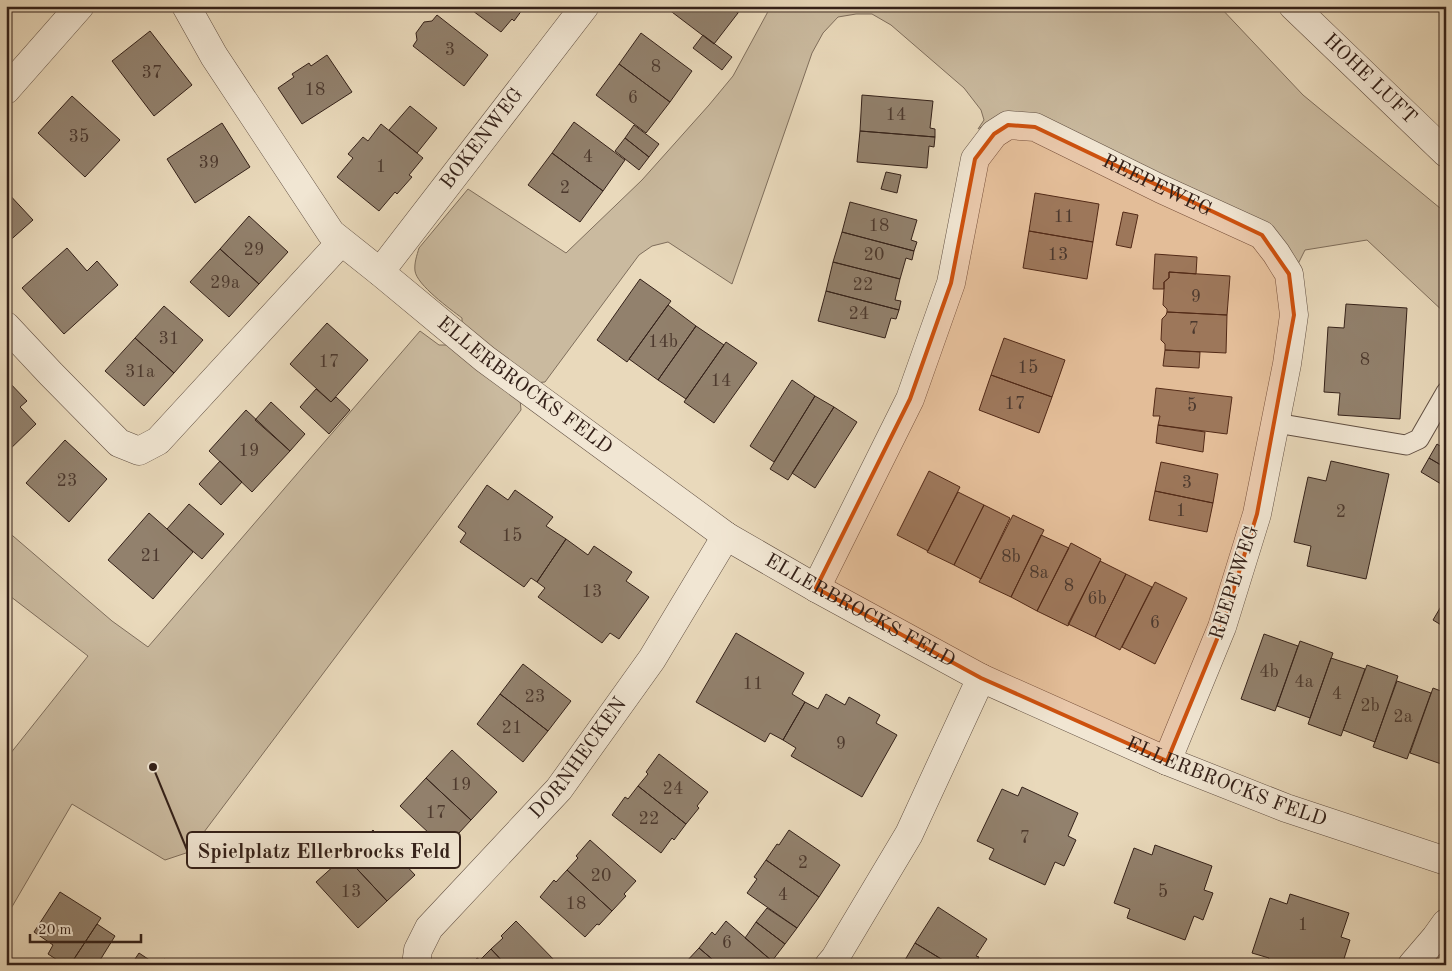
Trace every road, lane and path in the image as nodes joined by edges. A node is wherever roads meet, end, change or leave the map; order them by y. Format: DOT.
graph roads {
  1 [pos="80,6"];
  2 [pos="186,6"];
  3 [pos="584,6"];
  4 [pos="1293,6"];
  5 [pos="6,90"];
  6 [pos="1446,153"];
  7 [pos="341,242"];
  8 [pos="380,272"];
  9 [pos="6,326"];
  10 [pos="1446,392"];
  11 [pos="1276,423"];
  12 [pos="726,536"];
  13 [pos="816,588"];
  14 [pos="981,678"];
  15 [pos="1167,761"];
  16 [pos="1446,861"];
  17 [pos="1446,923"];
  18 [pos="416,965"];
  19 [pos="829,965"];
  20 [pos="1412,965"];
  1 -- 5 [label="street"];
  2 -- 7 [label="street, ELLERBROCKS FELD"];
  3 -- 8 [label="street, BOKENWEG"];
  4 -- 6 [label="street, HOHE LUFT"];
  7 -- 8 [label="street, ELLERBROCKS FELD"];
  7 -- 9 [label="street"];
  8 -- 12 [label="street, ELLERBROCKS FELD"];
  10 -- 11 [label="lane"];
  11 -- 13 [label="street, REEPEWEG"];
  11 -- 15 [label="street, REEPEWEG"];
  12 -- 13 [label="street, ELLERBROCKS FELD"];
  12 -- 18 [label="street, DORNHECKEN"];
  13 -- 14 [label="street, ELLERBROCKS FELD"];
  14 -- 15 [label="street, ELLERBROCKS FELD"];
  14 -- 19 [label="street"];
  15 -- 16 [label="street, ELLERBROCKS FELD"];
  17 -- 20 [label="street"];
}
